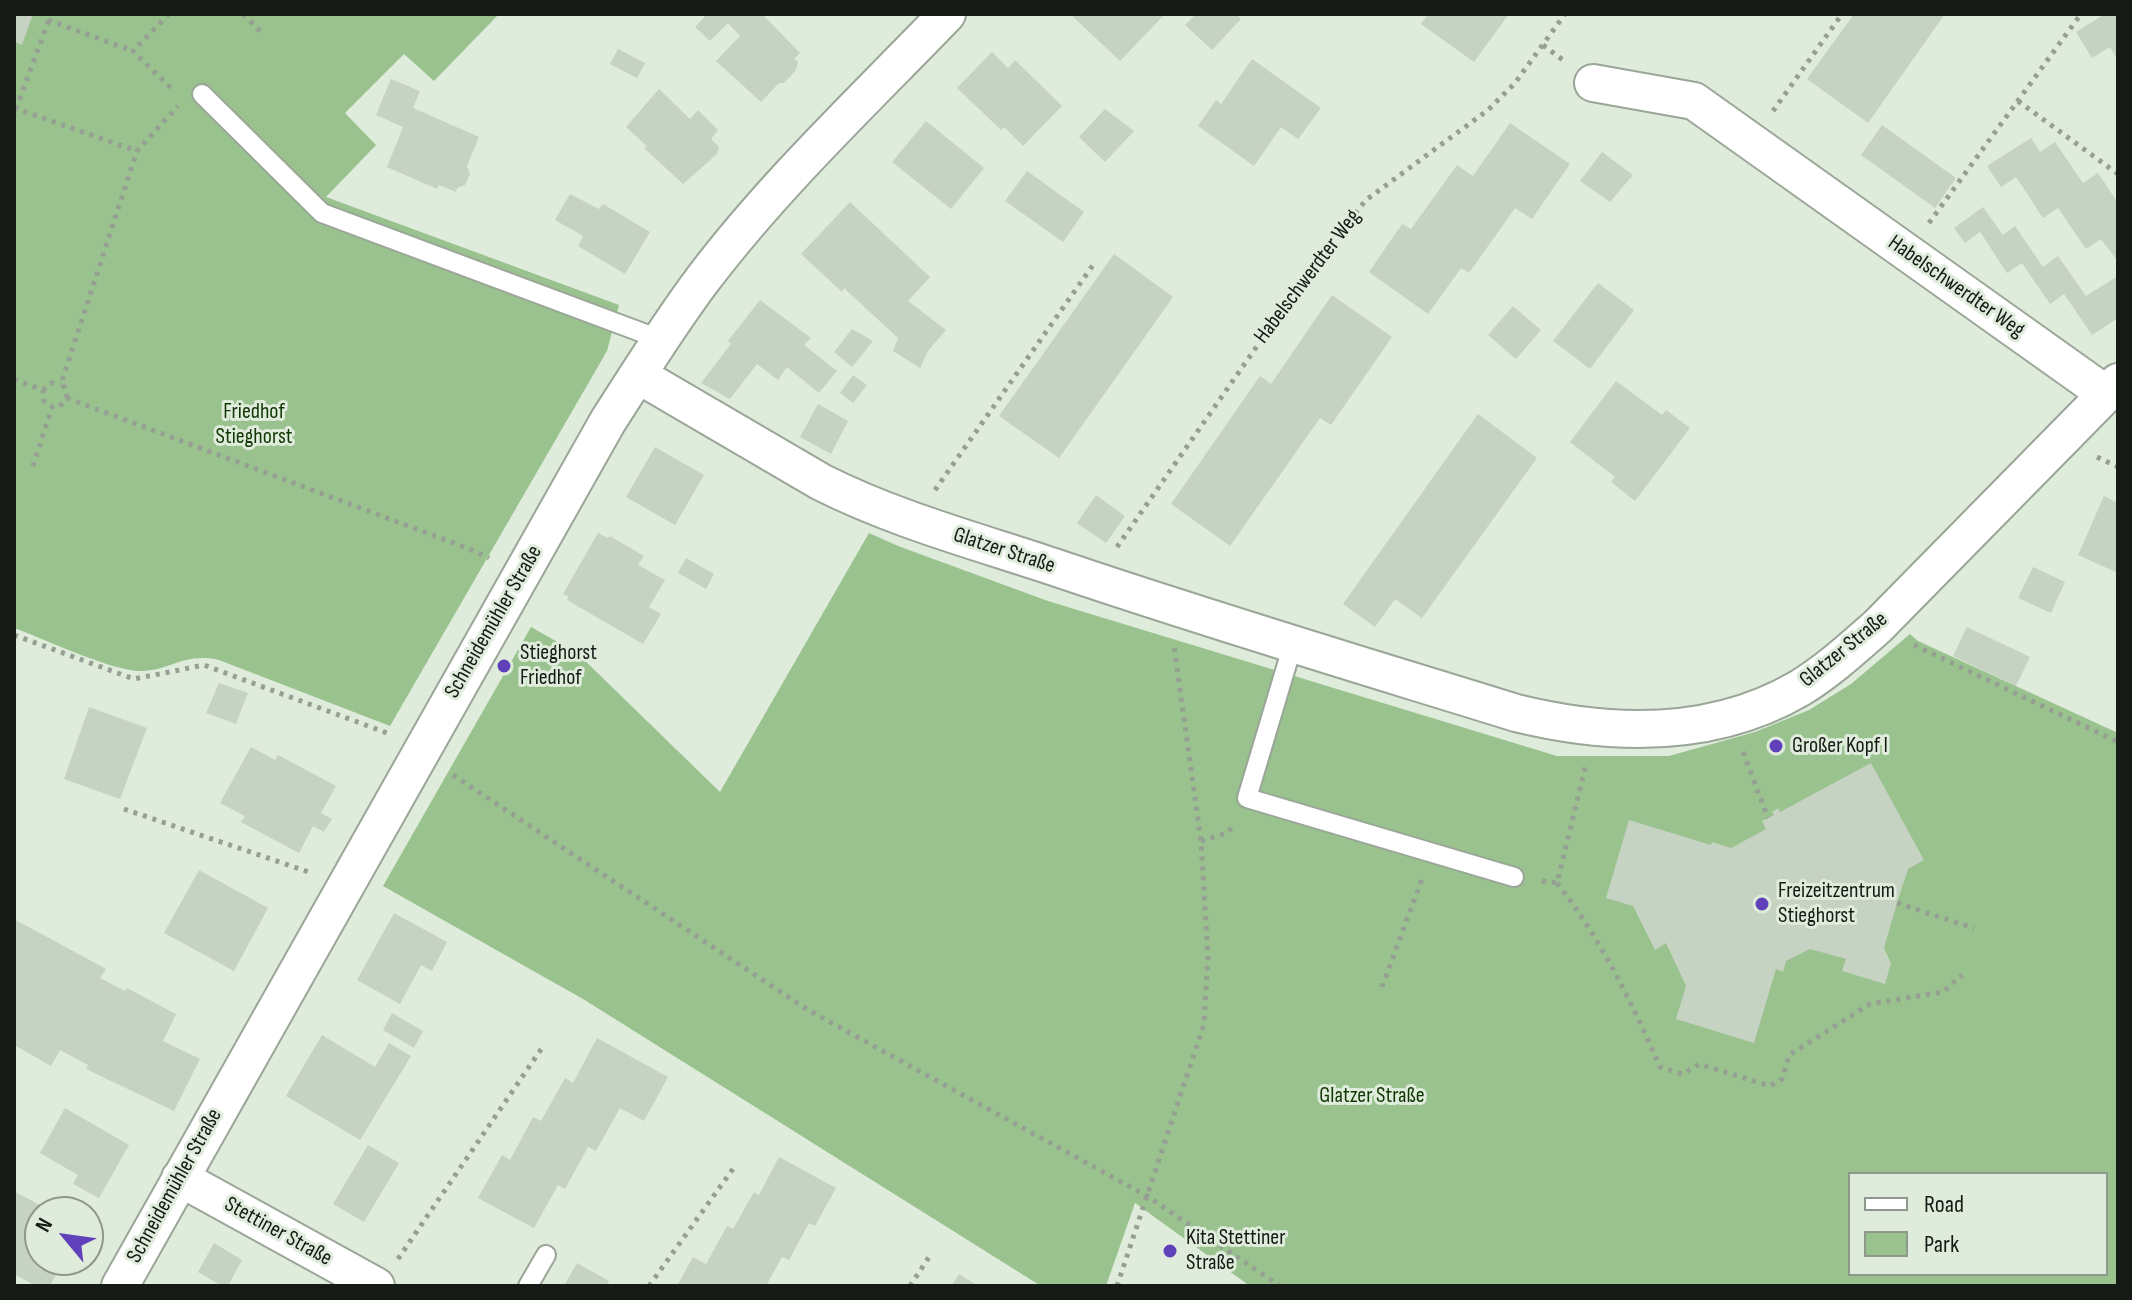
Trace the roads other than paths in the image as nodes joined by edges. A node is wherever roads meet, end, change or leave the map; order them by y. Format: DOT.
graph roads {
  1 [pos="947,14"];
  2 [pos="1593,83"];
  3 [pos="202,94"];
  4 [pos="662,340"];
  5 [pos="638,375"];
  6 [pos="2112,388"];
  7 [pos="1293,644"];
  8 [pos="1514,877"];
  9 [pos="180,1178"];
  10 [pos="546,1255"];
  11 [pos="386,1273"];
  12 [pos="120,1286"];
  13 [pos="528,1286"];
  1 -- 4 [label="street, Schneidemühler Straße"];
  2 -- 6 [label="street, Habelschwerdter Weg"];
  3 -- 4 [label="lane"];
  4 -- 5 [label="street, Schneidemühler Straße"];
  5 -- 7 [label="street, Glatzer Straße"];
  5 -- 9 [label="street, Schneidemühler Straße"];
  6 -- 7 [label="street, Glatzer Straße"];
  7 -- 8 [label="lane"];
  9 -- 11 [label="street, Stettiner Straße"];
  9 -- 12 [label="street, Schneidemühler Straße"];
  10 -- 13 [label="lane"];
}
